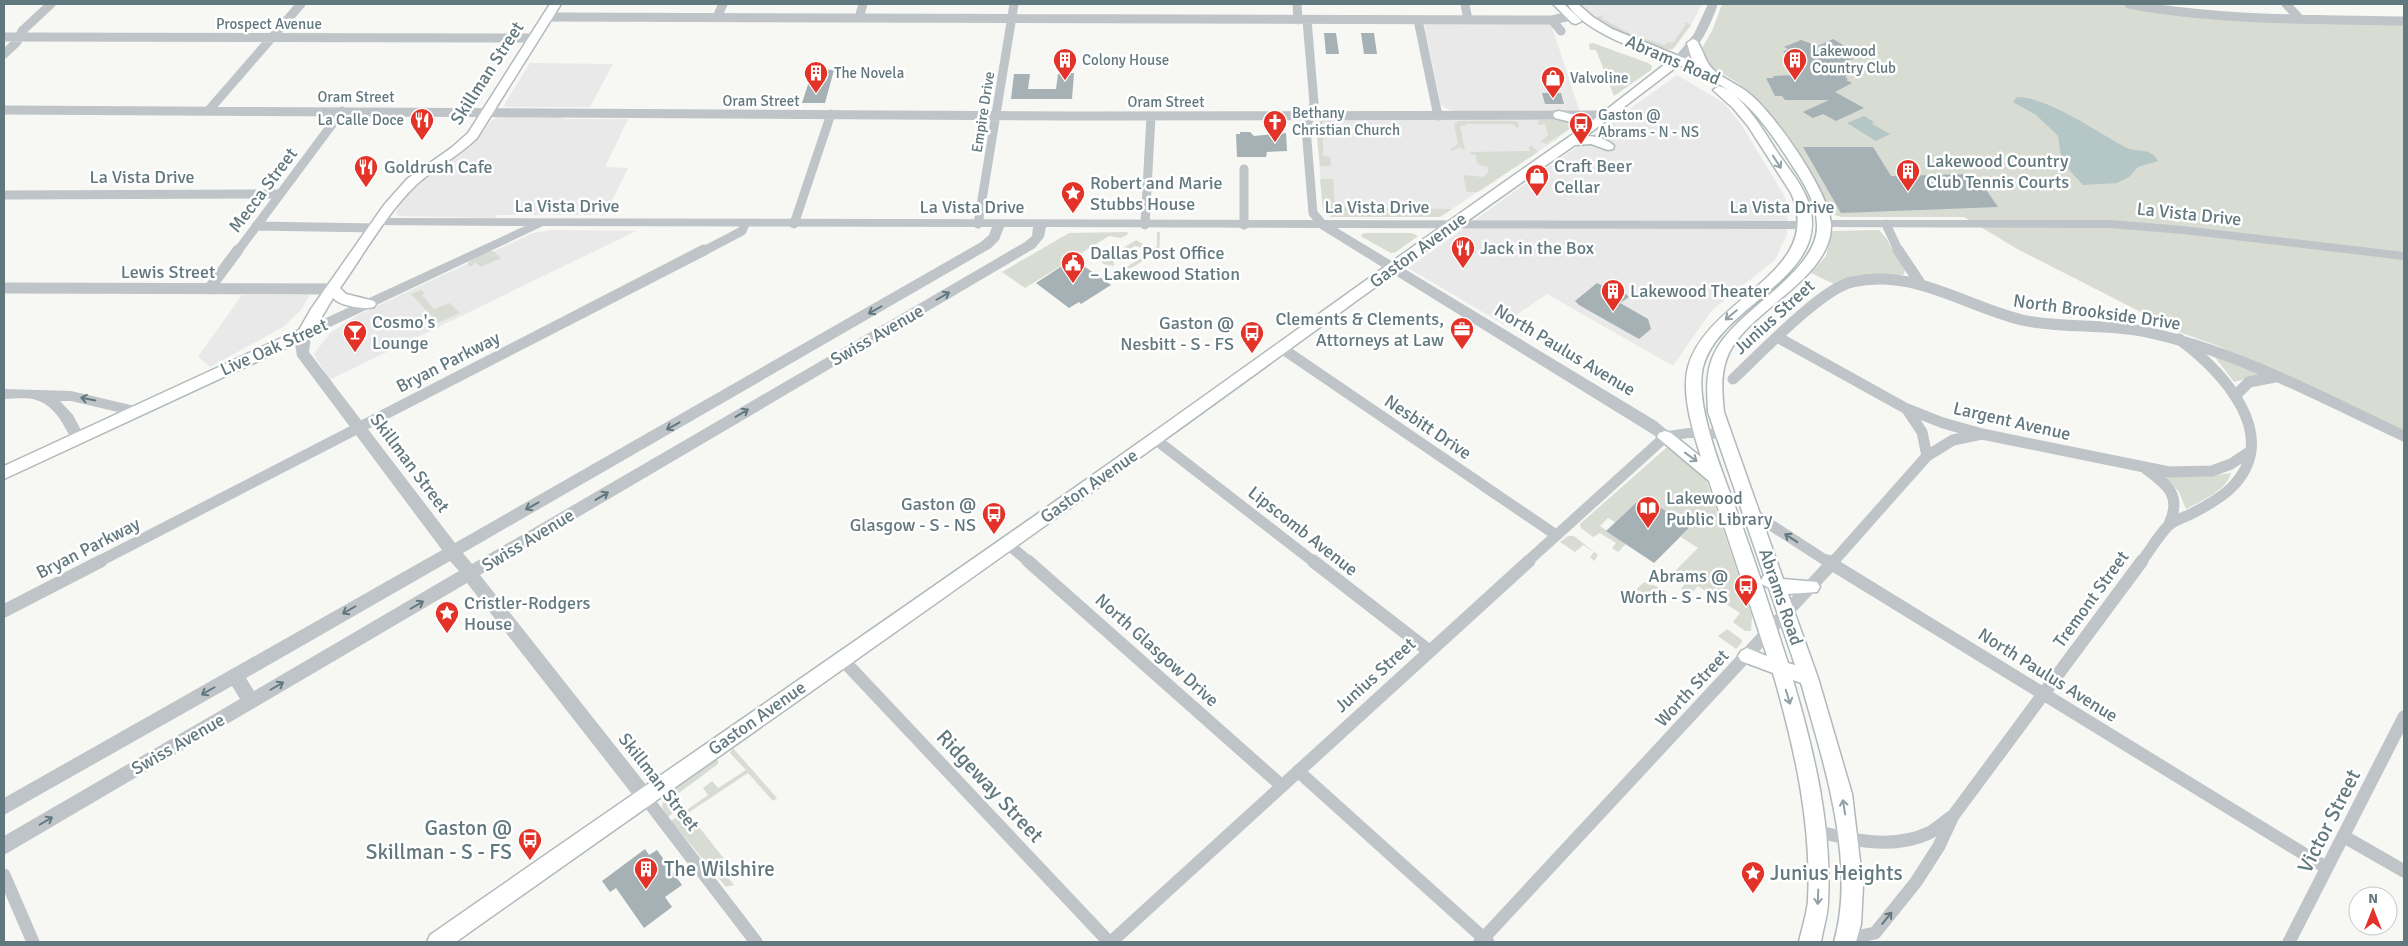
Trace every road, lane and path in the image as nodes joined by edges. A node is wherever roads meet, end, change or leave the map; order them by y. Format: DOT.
graph roads {
  1 [pos="51,4"];
  2 [pos="301,4"];
  3 [pos="555,4"];
  4 [pos="724,4"];
  5 [pos="863,4"];
  6 [pos="1014,4"];
  7 [pos="1297,4"];
  8 [pos="1465,4"];
  9 [pos="1558,4"];
  10 [pos="1572,4"];
  11 [pos="1713,4"];
  12 [pos="2128,4"];
  13 [pos="2286,4"];
  14 [pos="1582,14"];
  15 [pos="1570,16"];
  16 [pos="547,17"];
  17 [pos="717,17"];
  18 [pos="859,18"];
  19 [pos="1012,18"];
  20 [pos="2300,19"];
  21 [pos="1303,20"];
  22 [pos="1418,20"];
  23 [pos="1468,20"];
  24 [pos="1552,20"];
  25 [pos="2404,21"];
  26 [pos="1561,30"];
  27 [pos="4,37"];
  28 [pos="19,37"];
  29 [pos="272,37"];
  30 [pos="534,38"];
  31 [pos="1693,44"];
  32 [pos="4,54"];
  33 [pos="1675,62"];
  34 [pos="1712,75"];
  35 [pos="4,110"];
  36 [pos="209,110"];
  37 [pos="342,111"];
  38 [pos="488,112"];
  39 [pos="831,114"];
  40 [pos="996,115"];
  41 [pos="1559,115"];
  42 [pos="1609,115"];
  43 [pos="1151,116"];
  44 [pos="1310,116"];
  45 [pos="1438,116"];
  46 [pos="1586,130"];
  47 [pos="1780,136"];
  48 [pos="1762,137"];
  49 [pos="1572,141"];
  50 [pos="1608,146"];
  51 [pos="1244,169"];
  52 [pos="280,194"];
  53 [pos="4,195"];
  54 [pos="499,222"];
  55 [pos="545,223"];
  56 [pos="745,224"];
  57 [pos="794,224"];
  58 [pos="978,224"];
  59 [pos="999,224"];
  60 [pos="1040,224"];
  61 [pos="1825,224"];
  62 [pos="1886,224"];
  63 [pos="377,225"];
  64 [pos="1145,225"];
  65 [pos="1244,225"];
  66 [pos="1323,225"];
  67 [pos="1450,225"];
  68 [pos="1805,225"];
  69 [pos="256,226"];
  70 [pos="493,246"];
  71 [pos="2404,256"];
  72 [pos="1394,268"];
  73 [pos="1920,283"];
  74 [pos="1841,285"];
  75 [pos="4,288"];
  76 [pos="209,289"];
  77 [pos="332,289"];
  78 [pos="369,304"];
  79 [pos="1712,332"];
  80 [pos="305,333"];
  81 [pos="1779,338"];
  82 [pos="2179,339"];
  83 [pos="1280,347"];
  84 [pos="775,368"];
  85 [pos="2277,377"];
  86 [pos="1733,379"];
  87 [pos="792,384"];
  88 [pos="4,394"];
  89 [pos="36,394"];
  90 [pos="2236,395"];
  91 [pos="1714,406"];
  92 [pos="1905,408"];
  93 [pos="135,411"];
  94 [pos="359,428"];
  95 [pos="1703,433"];
  96 [pos="1723,434"];
  97 [pos="1982,434"];
  98 [pos="2404,436"];
  99 [pos="1665,437"];
  100 [pos="78,438"];
  101 [pos="1155,439"];
  102 [pos="2249,452"];
  103 [pos="1927,456"];
  104 [pos="2145,468"];
  105 [pos="4,474"];
  106 [pos="1716,477"];
  107 [pos="1751,512"];
  108 [pos="2169,525"];
  109 [pos="1556,535"];
  110 [pos="1007,543"];
  111 [pos="452,551"];
  112 [pos="1831,564"];
  113 [pos="1747,569"];
  114 [pos="470,574"];
  115 [pos="1776,584"];
  116 [pos="1811,587"];
  117 [pos="4,611"];
  118 [pos="1786,614"];
  119 [pos="1768,634"];
  120 [pos="1429,651"];
  121 [pos="1747,656"];
  122 [pos="842,658"];
  123 [pos="1779,667"];
  124 [pos="235,675"];
  125 [pos="1809,678"];
  126 [pos="2044,694"];
  127 [pos="251,701"];
  128 [pos="2404,717"];
  129 [pos="1298,771"];
  130 [pos="1282,786"];
  131 [pos="645,796"];
  132 [pos="4,807"];
  133 [pos="1953,816"];
  134 [pos="1815,831"];
  135 [pos="2344,836"];
  136 [pos="1849,840"];
  137 [pos="4,846"];
  138 [pos="2327,868"];
  139 [pos="2404,871"];
  140 [pos="4,875"];
  141 [pos="1484,941"];
  142 [pos="1846,941"];
  143 [pos="33,942"];
  144 [pos="438,942"];
  145 [pos="756,942"];
  146 [pos="1110,942"];
  147 [pos="1810,942"];
  148 [pos="2289,942"];
  1 -- 28 [label="street"];
  2 -- 29 [label="street"];
  3 -- 16 [label="main road, Skillman Street"];
  4 -- 17 [label="street"];
  5 -- 18 [label="street"];
  6 -- 19 [label="street, Empire Drive"];
  7 -- 21 [label="street"];
  8 -- 23 [label="street"];
  9 -- 15 [label="main road, Abrams Road"];
  10 -- 14 [label="main road, Abrams Road"];
  11 -- 31 [label="street, Gaston Avenue"];
  12 -- 20 [label="street"];
  13 -- 20 [label="street"];
  14 -- 15 [label="street"];
  14 -- 33 [label="main road, Abrams Road"];
  15 -- 24 [label="street"];
  15 -- 33 [label="main road, Abrams Road"];
  16 -- 17 [label="street"];
  16 -- 30 [label="main road, Skillman Street"];
  17 -- 18 [label="street"];
  18 -- 19 [label="street"];
  19 -- 21 [label="street"];
  19 -- 40 [label="street, Empire Drive"];
  20 -- 25 [label="street"];
  21 -- 22 [label="street"];
  21 -- 44 [label="street"];
  22 -- 23 [label="street"];
  22 -- 45 [label="street"];
  23 -- 24 [label="street"];
  24 -- 26 [label="street"];
  27 -- 28 [label="street, Prospect Avenue"];
  28 -- 29 [label="street, Prospect Avenue"];
  28 -- 32 [label="street"];
  29 -- 30 [label="street, Prospect Avenue"];
  29 -- 36 [label="street"];
  30 -- 38 [label="main road, Skillman Street"];
  31 -- 33 [label="street, Gaston Avenue"];
  31 -- 34 [label="main road"];
  33 -- 34 [label="main road, Abrams Road"];
  33 -- 42 [label="main road, Gaston Avenue"];
  33 -- 48 [label="main road, Abrams Road"];
  34 -- 47 [label="main road, Abrams Road"];
  35 -- 36 [label="street, Oram Street"];
  36 -- 37 [label="street, Oram Street"];
  37 -- 38 [label="street, Oram Street"];
  37 -- 52 [label="street, Mecca Street"];
  38 -- 39 [label="street, Oram Street"];
  38 -- 63 [label="main road, Skillman Street"];
  39 -- 40 [label="street, Oram Street"];
  39 -- 57 [label="street"];
  40 -- 43 [label="street, Oram Street"];
  40 -- 58 [label="street, Empire Drive"];
  41 -- 42 [label="street, Oram Street"];
  41 -- 45 [label="street, Oram Street"];
  41 -- 46 [label="main road"];
  42 -- 46 [label="main road, Gaston Avenue"];
  43 -- 44 [label="street, Oram Street"];
  43 -- 64 [label="street"];
  44 -- 45 [label="street, Oram Street"];
  44 -- 66 [label="street"];
  46 -- 49 [label="main road, Gaston Avenue"];
  47 -- 48 [label="main road"];
  47 -- 61 [label="main road, Abrams Road"];
  48 -- 68 [label="main road, Abrams Road, one-way"];
  49 -- 50 [label="main road"];
  49 -- 67 [label="main road, Gaston Avenue"];
  51 -- 65 [label="street"];
  52 -- 53 [label="street, La Vista Drive"];
  52 -- 69 [label="street, Mecca Street"];
  54 -- 55 [label="street, La Vista Drive"];
  54 -- 63 [label="street, La Vista Drive"];
  54 -- 70 [label="street"];
  55 -- 56 [label="street, La Vista Drive"];
  55 -- 70 [label="street, Live Oak Street"];
  56 -- 57 [label="street, La Vista Drive"];
  56 -- 94 [label="street, Bryan Parkway"];
  57 -- 58 [label="street, La Vista Drive"];
  58 -- 59 [label="street, La Vista Drive"];
  59 -- 60 [label="street, La Vista Drive"];
  59 -- 84 [label="street, Swiss Avenue, one-way"];
  60 -- 64 [label="street, La Vista Drive"];
  87 -- 60 [label="street, Swiss Avenue, one-way"];
  61 -- 62 [label="street, La Vista Drive"];
  61 -- 68 [label="street, La Vista Drive"];
  61 -- 91 [label="main road, Abrams Road"];
  62 -- 71 [label="street, La Vista Drive"];
  62 -- 73 [label="street"];
  63 -- 69 [label="street, La Vista Drive"];
  63 -- 77 [label="main road, Skillman Street"];
  64 -- 65 [label="street, La Vista Drive"];
  65 -- 66 [label="street, La Vista Drive"];
  66 -- 67 [label="street, La Vista Drive"];
  66 -- 72 [label="street, North Paulus Avenue"];
  67 -- 68 [label="street, La Vista Drive"];
  67 -- 72 [label="main road, Gaston Avenue"];
  68 -- 79 [label="main road, Abrams Road, one-way"];
  69 -- 76 [label="street, Mecca Street"];
  70 -- 78 [label="street, Live Oak Street"];
  72 -- 83 [label="main road, Gaston Avenue"];
  72 -- 99 [label="street, North Paulus Avenue"];
  73 -- 74 [label="street, North Brookside Drive"];
  73 -- 82 [label="street, North Brookside Drive"];
  74 -- 81 [label="street, Junius Street"];
  75 -- 76 [label="street, Lewis Street"];
  76 -- 77 [label="street, Lewis Street"];
  77 -- 78 [label="main road"];
  77 -- 80 [label="main road, Skillman Street"];
  78 -- 80 [label="street, Live Oak Street"];
  79 -- 91 [label="main road"];
  79 -- 95 [label="main road, Abrams Road"];
  80 -- 93 [label="main road, Live Oak Street"];
  80 -- 94 [label="street, Skillman Street"];
  81 -- 86 [label="street, Junius Street"];
  81 -- 92 [label="street, Largent Avenue"];
  82 -- 85 [label="street, North Brookside Drive"];
  82 -- 90 [label="street, Tremont Street"];
  83 -- 101 [label="main road, Gaston Avenue"];
  83 -- 109 [label="street, Nesbitt Drive"];
  84 -- 87 [label="street"];
  84 -- 111 [label="street, Swiss Avenue, one-way"];
  85 -- 90 [label="street"];
  85 -- 98 [label="street, North Brookside Drive"];
  114 -- 87 [label="street, Swiss Avenue, one-way"];
  88 -- 89 [label="street"];
  93 -- 89 [label="street, one-way"];
  89 -- 100 [label="street"];
  90 -- 102 [label="street, Tremont Street"];
  91 -- 96 [label="main road, Abrams Road"];
  92 -- 97 [label="street, Largent Avenue"];
  92 -- 103 [label="street"];
  93 -- 100 [label="main road, Live Oak Street"];
  94 -- 111 [label="street, Skillman Street"];
  94 -- 117 [label="street, Bryan Parkway"];
  95 -- 96 [label="street"];
  95 -- 99 [label="street"];
  95 -- 106 [label="main road, Abrams Road"];
  96 -- 107 [label="main road, Abrams Road"];
  97 -- 103 [label="street, Worth Street"];
  97 -- 104 [label="street, Largent Avenue"];
  99 -- 106 [label="main road, one-way"];
  99 -- 109 [label="street, Junius Street"];
  100 -- 105 [label="main road, Live Oak Street"];
  101 -- 110 [label="main road, Gaston Avenue"];
  101 -- 120 [label="street, Lipscomb Avenue"];
  102 -- 104 [label="street, Largent Avenue"];
  102 -- 108 [label="street, Tremont Street"];
  103 -- 112 [label="street, Worth Street"];
  104 -- 108 [label="street, Tremont Street"];
  106 -- 113 [label="main road, Abrams Road"];
  112 -- 107 [label="street, North Paulus Avenue, one-way"];
  107 -- 115 [label="main road, Abrams Road"];
  108 -- 126 [label="street, Tremont Street"];
  109 -- 120 [label="street, Junius Street"];
  110 -- 122 [label="main road, Gaston Avenue"];
  110 -- 130 [label="street, North Glasgow Drive"];
  111 -- 114 [label="street, Skillman Street"];
  111 -- 124 [label="street, Swiss Avenue, one-way"];
  112 -- 116 [label="street, Worth Street"];
  112 -- 126 [label="street, North Paulus Avenue"];
  113 -- 115 [label="main road"];
  113 -- 119 [label="main road, Abrams Road"];
  127 -- 114 [label="street, Swiss Avenue, one-way"];
  114 -- 131 [label="street, Skillman Street"];
  115 -- 116 [label="main road"];
  115 -- 118 [label="main road, Abrams Road"];
  116 -- 118 [label="street, Worth Street"];
  118 -- 119 [label="street, Worth Street"];
  118 -- 125 [label="main road, Abrams Road"];
  119 -- 121 [label="street, Worth Street"];
  119 -- 123 [label="main road, Abrams Road"];
  120 -- 129 [label="street, Junius Street"];
  121 -- 123 [label="main road"];
  121 -- 141 [label="street, Worth Street"];
  122 -- 131 [label="main road, Gaston Avenue"];
  122 -- 146 [label="street, Ridgeway Street"];
  123 -- 125 [label="main road"];
  123 -- 134 [label="main road, Abrams Road, one-way"];
  124 -- 127 [label="street"];
  124 -- 132 [label="street, Swiss Avenue, one-way"];
  136 -- 125 [label="main road, Abrams Road, one-way"];
  126 -- 133 [label="street, Tremont Street"];
  126 -- 138 [label="street, North Paulus Avenue"];
  137 -- 127 [label="street, Swiss Avenue, one-way"];
  128 -- 135 [label="street, Victor Street"];
  129 -- 130 [label="street, Junius Street"];
  129 -- 141 [label="street"];
  130 -- 146 [label="street, Junius Street"];
  131 -- 144 [label="main road, Gaston Avenue"];
  131 -- 145 [label="street, Skillman Street"];
  133 -- 136 [label="street, Tremont Street"];
  142 -- 133 [label="street, Tremont Street, one-way"];
  134 -- 136 [label="street, Tremont Street"];
  134 -- 147 [label="main road, Abrams Road, one-way"];
  135 -- 138 [label="street, Victor Street"];
  135 -- 139 [label="street"];
  136 -- 142 [label="main road, Abrams Road"];
  138 -- 148 [label="street, Victor Street"];
  140 -- 143 [label="street"];
}
